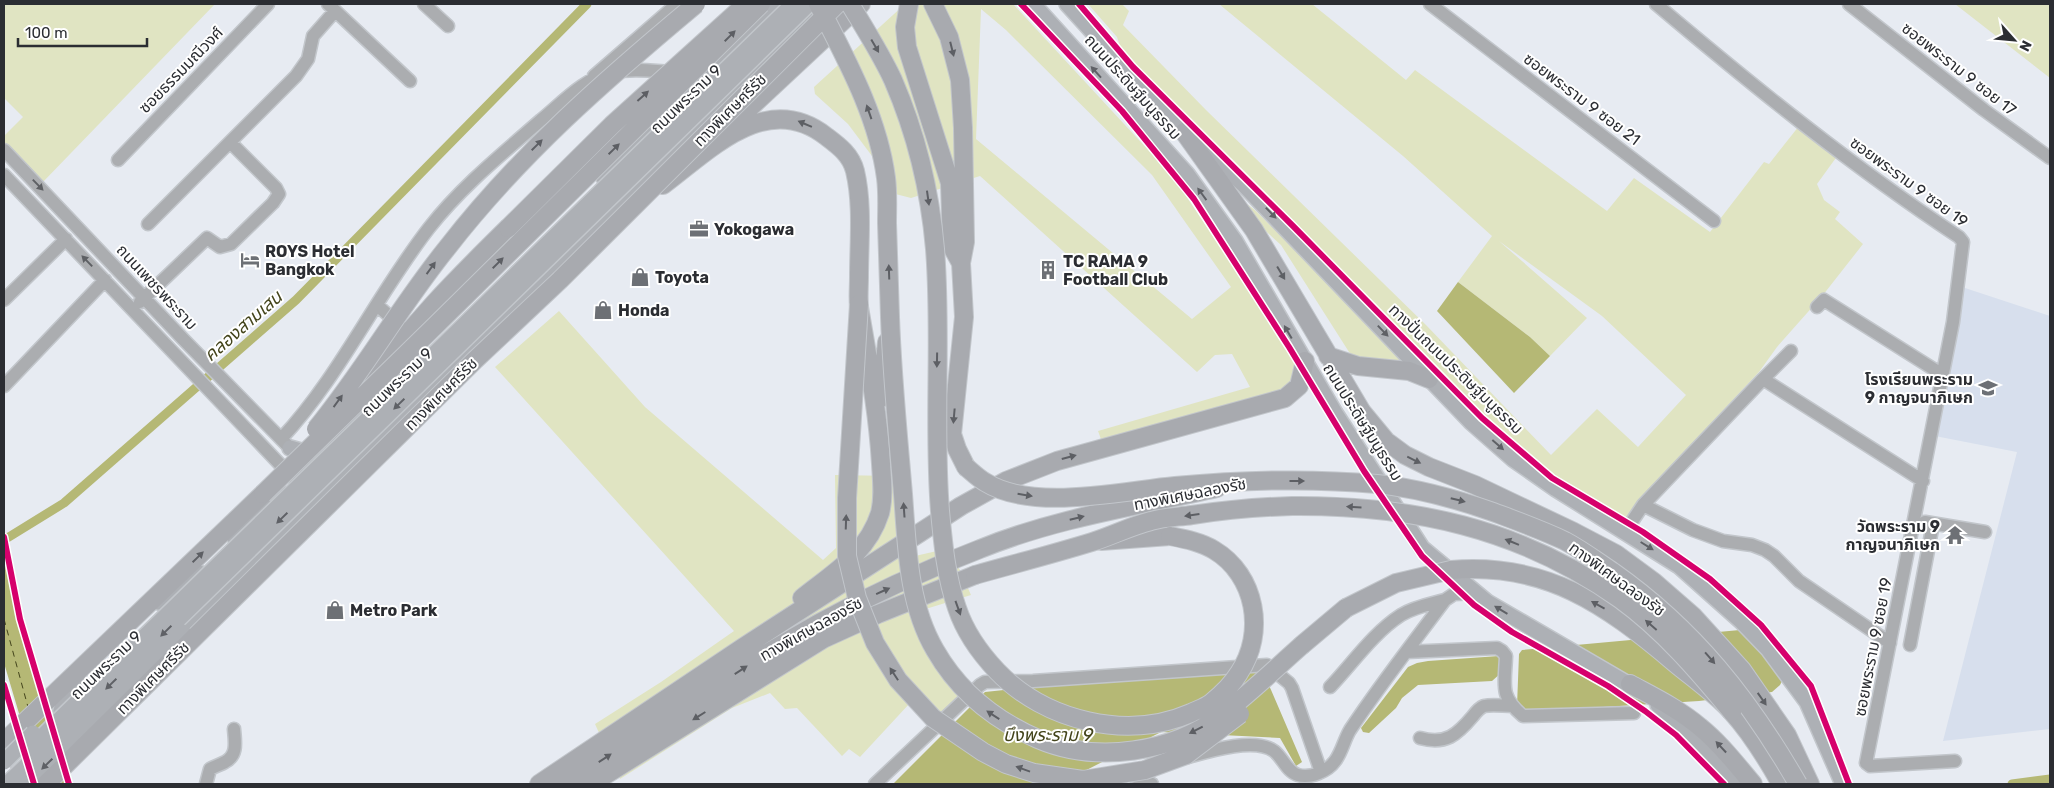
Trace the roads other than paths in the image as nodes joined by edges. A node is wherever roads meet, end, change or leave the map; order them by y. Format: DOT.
graph roads {
  1 [pos="268,4"];
  2 [pos="424,4"];
  3 [pos="677,4"];
  4 [pos="696,4"];
  5 [pos="746,4"];
  6 [pos="761,4"];
  7 [pos="780,4"];
  8 [pos="793,4"];
  9 [pos="809,4"];
  10 [pos="818,4"];
  11 [pos="825,4"];
  12 [pos="837,4"];
  13 [pos="850,4"];
  14 [pos="861,4"];
  15 [pos="909,4"];
  16 [pos="933,4"];
  17 [pos="1033,4"];
  18 [pos="1068,4"];
  19 [pos="1430,4"];
  20 [pos="1656,4"];
  21 [pos="1849,4"];
  22 [pos="332,7"];
  23 [pos="448,26"];
  24 [pos="708,74"];
  25 [pos="589,80"];
  26 [pos="410,81"];
  27 [pos="1145,89"];
  28 [pos="1128,107"];
  29 [pos="930,117"];
  30 [pos="1184,132"];
  31 [pos="230,142"];
  32 [pos="4,150"];
  33 [pos="2050,158"];
  34 [pos="118,160"];
  35 [pos="666,161"];
  36 [pos="4,174"];
  37 [pos="632,208"];
  38 [pos="1714,221"];
  39 [pos="148,224"];
  40 [pos="66,239"];
  41 [pos="934,248"];
  42 [pos="961,263"];
  43 [pos="105,280"];
  44 [pos="145,297"];
  45 [pos="4,300"];
  46 [pos="859,304"];
  47 [pos="377,305"];
  48 [pos="1817,307"];
  49 [pos="133,309"];
  50 [pos="890,321"];
  51 [pos="407,332"];
  52 [pos="1791,351"];
  53 [pos="1328,356"];
  54 [pos="1305,361"];
  55 [pos="1943,375"];
  56 [pos="1763,378"];
  57 [pos="1428,379"];
  58 [pos="4,386"];
  59 [pos="879,426"];
  60 [pos="337,438"];
  61 [pos="286,444"];
  62 [pos="314,461"];
  63 [pos="295,480"];
  64 [pos="1248,481"];
  65 [pos="1923,481"];
  66 [pos="330,488"];
  67 [pos="263,494"];
  68 [pos="317,501"];
  69 [pos="1644,505"];
  70 [pos="1915,521"];
  71 [pos="1933,524"];
  72 [pos="1625,532"];
  73 [pos="1985,532"];
  74 [pos="1092,542"];
  75 [pos="199,573"];
  76 [pos="1476,593"];
  77 [pos="219,596"];
  78 [pos="1445,600"];
  79 [pos="1891,637"];
  80 [pos="1302,645"];
  81 [pos="742,648"];
  82 [pos="1406,652"];
  83 [pos="1630,684"];
  84 [pos="1330,687"];
  85 [pos="1512,706"];
  86 [pos="1732,712"];
  87 [pos="1634,713"];
  88 [pos="234,729"];
  89 [pos="1420,738"];
  90 [pos="4,742"];
  91 [pos="1955,761"];
  92 [pos="4,762"];
  93 [pos="1321,772"];
  94 [pos="4,773"];
  95 [pos="1133,776"];
  96 [pos="6,784"];
  97 [pos="26,784"];
  98 [pos="46,784"];
  99 [pos="206,784"];
  100 [pos="539,784"];
  101 [pos="564,784"];
  102 [pos="591,784"];
  103 [pos="875,784"];
  104 [pos="1096,784"];
  105 [pos="1152,784"];
  106 [pos="1736,784"];
  107 [pos="1753,784"];
  108 [pos="1781,784"];
  109 [pos="1798,784"];
  110 [pos="1810,784"];
  111 [pos="1843,784"];
  1 -- 34 [label="street, ซอยธรรมมณีวงศ์"];
  2 -- 23 [label="street"];
  3 -- 25 [label="street"];
  67 -- 4 [label="highway, one-way, bridge"];
  51 -- 5 [label="highway, one-way, bridge"];
  67 -- 6 [label="highway, one-way, bridge"];
  7 -- 24 [label="main road, ถนนพระราม 9"];
  8 -- 94 [label="main road, ถนนพระราม 9, bridge"];
  9 -- 96 [label="main road, ถนนพระราม 9, one-way, bridge"];
  50 -- 10 [label="highway, one-way, bridge"];
  11 -- 35 [label="main road, ถนนพระราม 9"];
  12 -- 37 [label="highway, ทางพิเศษศรีรัช, bridge"];
  13 -- 41 [label="highway, one-way, bridge"];
  14 -- 35 [label="highway, bridge"];
  15 -- 29 [label="highway"];
  16 -- 42 [label="highway, one-way"];
  28 -- 17 [label="main road, ถนนประดิษฐ์มนูธรรม, one-way"];
  18 -- 27 [label="main road, ถนนประดิษฐ์มนูธรรม"];
  19 -- 38 [label="street, ซอยพระราม 9 ซอย 21"];
  20 -- 55 [label="street, ซอยพระราม 9 ซอย 19"];
  21 -- 33 [label="street, ซอยพระราม 9 ซอย 17"];
  22 -- 26 [label="street"];
  22 -- 31 [label="street"];
  24 -- 25 [label="street"];
  24 -- 60 [label="main road, ถนนพระราม 9"];
  25 -- 47 [label="street"];
  27 -- 28 [label="main road"];
  27 -- 30 [label="main road, ถนนประดิษฐ์มนูธรรม"];
  54 -- 28 [label="main road, ถนนประดิษฐ์มนูธรรม, one-way"];
  29 -- 41 [label="highway"];
  29 -- 42 [label="highway"];
  30 -- 53 [label="highway, one-way"];
  30 -- 57 [label="main road, ถนนประดิษฐ์มนูธรรม, one-way"];
  31 -- 39 [label="street"];
  31 -- 44 [label="street"];
  32 -- 44 [label="street, ถนนเพชรพระราม, one-way"];
  35 -- 66 [label="main road, ถนนพระราม 9"];
  36 -- 40 [label="street, ถนนเพชรพระราม"];
  46 -- 37 [label="highway, one-way, bridge"];
  37 -- 98 [label="highway, ทางพิเศษศรีรัช, bridge"];
  43 -- 40 [label="street, ถนนเพชรพระราม, one-way"];
  40 -- 45 [label="street"];
  41 -- 74 [label="highway, one-way, bridge"];
  42 -- 64 [label="highway, one-way, bridge"];
  43 -- 49 [label="street, ถนนเพชรพระราม"];
  43 -- 58 [label="street"];
  44 -- 49 [label="street"];
  44 -- 61 [label="street, ถนนเพชรพระราม"];
  46 -- 59 [label="highway, bridge"];
  80 -- 46 [label="highway, one-way, bridge"];
  47 -- 51 [label="street"];
  47 -- 61 [label="street"];
  48 -- 55 [label="street"];
  49 -- 63 [label="street, ถนนเพชรพระราม"];
  50 -- 59 [label="highway, bridge"];
  80 -- 50 [label="highway, one-way, bridge"];
  51 -- 60 [label="highway"];
  52 -- 56 [label="street"];
  53 -- 57 [label="highway"];
  53 -- 110 [label="highway, one-way"];
  54 -- 76 [label="main road, ถนนประดิษฐ์มนูธรรม"];
  81 -- 54 [label="highway, one-way, bridge"];
  55 -- 65 [label="street, ซอยพระราม 9 ซอย 19"];
  56 -- 65 [label="street"];
  56 -- 69 [label="street"];
  57 -- 72 [label="main road, ถนนประดิษฐ์มนูธรรม, one-way"];
  59 -- 81 [label="highway"];
  60 -- 62 [label="main road, ถนนพระราม 9"];
  61 -- 62 [label="main road"];
  62 -- 63 [label="main road, ถนนพระราม 9"];
  62 -- 66 [label="street"];
  63 -- 68 [label="street, ถนนเพชรพระราม"];
  63 -- 75 [label="main road, ถนนพระราม 9"];
  101 -- 64 [label="highway, ทางพิเศษฉลองรัช, one-way, bridge"];
  64 -- 109 [label="highway, ทางพิเศษฉลองรัช, one-way, bridge"];
  65 -- 70 [label="street, ซอยพระราม 9 ซอย 19"];
  66 -- 68 [label="main road, ถนนพระราม 9"];
  90 -- 67 [label="highway, one-way"];
  68 -- 77 [label="main road, ถนนพระราม 9"];
  69 -- 72 [label="street"];
  69 -- 79 [label="street"];
  70 -- 71 [label="street"];
  70 -- 79 [label="street, ซอยพระราม 9 ซอย 19"];
  71 -- 73 [label="street"];
  71 -- 79 [label="street"];
  72 -- 111 [label="main road, ถนนประดิษฐ์มนูธรรม, one-way"];
  86 -- 74 [label="highway, ทางพิเศษฉลองรัช, one-way, bridge"];
  74 -- 102 [label="highway, ทางพิเศษฉลองรัช, one-way, bridge"];
  75 -- 77 [label="main road"];
  75 -- 92 [label="main road, ถนนพระราม 9, bridge"];
  76 -- 78 [label="street"];
  83 -- 76 [label="main road, ถนนประดิษฐ์มนูธรรม, one-way"];
  77 -- 97 [label="main road, ถนนพระราม 9, one-way, bridge"];
  78 -- 82 [label="street"];
  78 -- 84 [label="street"];
  79 -- 91 [label="street, ซอยพระราม 9 ซอย 19"];
  86 -- 80 [label="highway, one-way, bridge"];
  81 -- 100 [label="highway"];
  82 -- 85 [label="street"];
  82 -- 93 [label="street"];
  83 -- 106 [label="main road, ถนนประดิษฐ์มนูธรรม"];
  107 -- 83 [label="highway, one-way"];
  85 -- 87 [label="street"];
  85 -- 89 [label="street"];
  86 -- 108 [label="highway, ทางพิเศษฉลองรัช"];
  88 -- 99 [label="street"];
  93 -- 95 [label="street"];
  93 -- 103 [label="street"];
  95 -- 104 [label="street"];
  95 -- 105 [label="street"];
}
